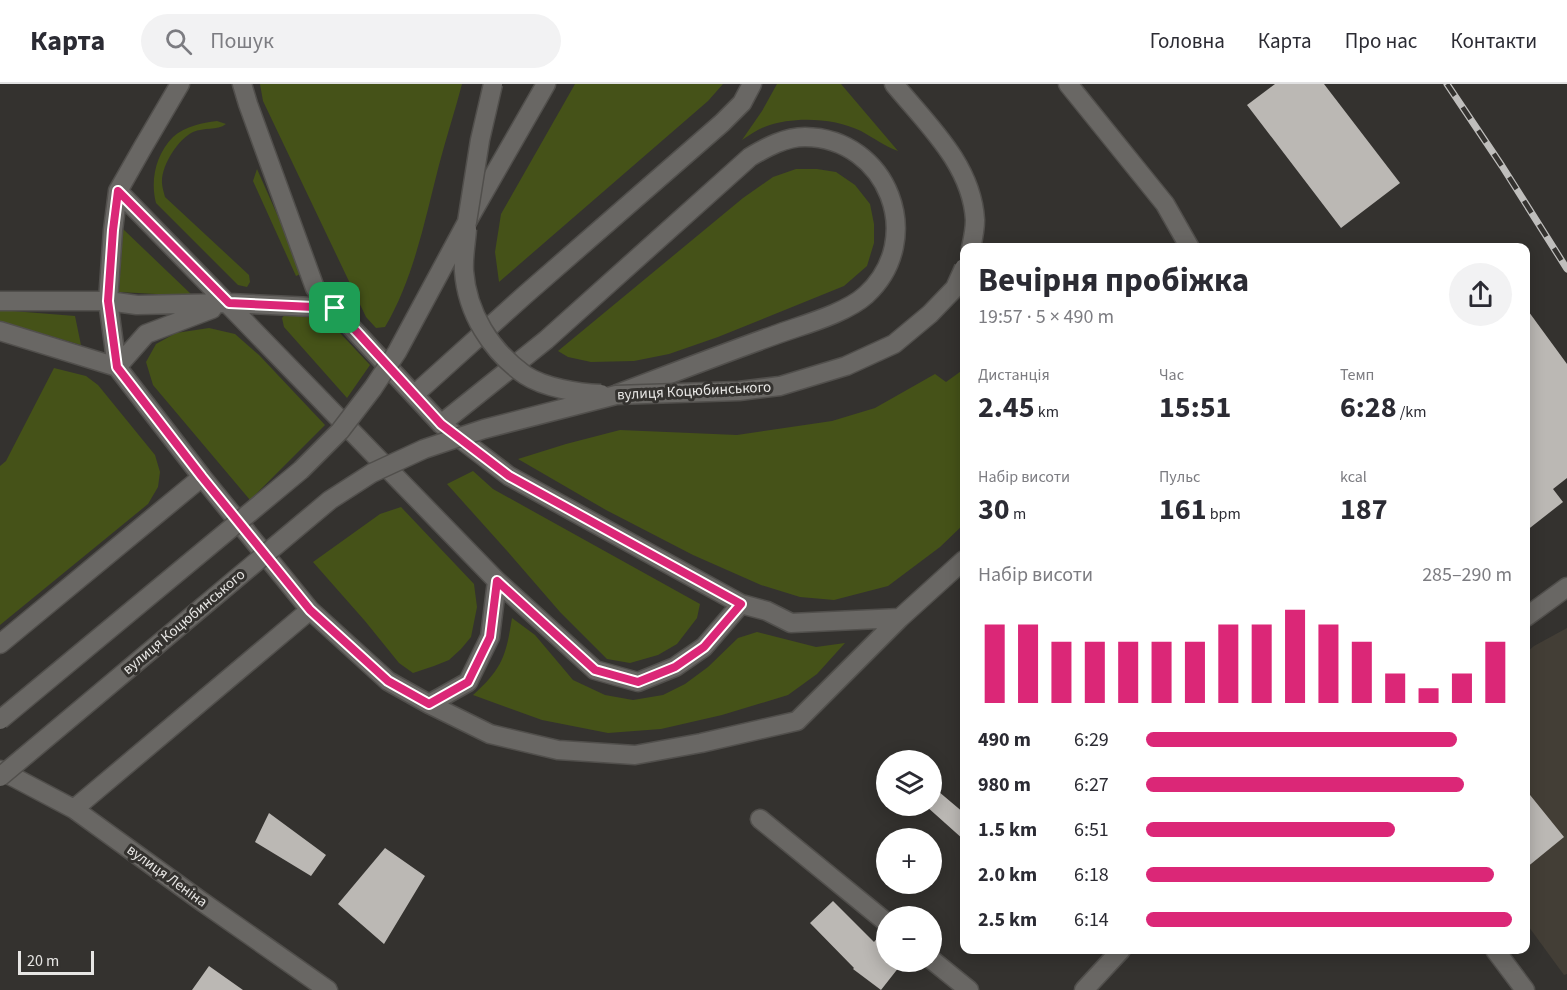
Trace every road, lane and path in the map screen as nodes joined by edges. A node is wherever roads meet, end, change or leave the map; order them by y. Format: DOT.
graph roads {
  1 [pos="180,84"];
  2 [pos="242,84"];
  3 [pos="493,84"];
  4 [pos="546,84"];
  5 [pos="752,84"];
  6 [pos="894,84"];
  7 [pos="1068,84"];
  8 [pos="118,191"];
  9 [pos="467,222"];
  10 [pos="972,243"];
  11 [pos="1187,243"];
  12 [pos="960,277"];
  13 [pos="0,300"];
  14 [pos="108,301"];
  15 [pos="229,303"];
  16 [pos="335,308"];
  17 [pos="0,331"];
  18 [pos="117,367"];
  19 [pos="414,395"];
  20 [pos="616,395"];
  21 [pos="441,424"];
  22 [pos="202,477"];
  23 [pos="960,564"];
  24 [pos="497,581"];
  25 [pos="1567,587"];
  26 [pos="741,604"];
  27 [pos="310,610"];
  28 [pos="1530,613"];
  29 [pos="900,618"];
  30 [pos="0,644"];
  31 [pos="429,704"];
  32 [pos="0,720"];
  33 [pos="0,770"];
  34 [pos="0,777"];
  35 [pos="75,809"];
  36 [pos="760,819"];
  37 [pos="876,914"];
  38 [pos="1117,954"];
  39 [pos="1498,954"];
  40 [pos="942,968"];
  41 [pos="328,990"];
  42 [pos="969,990"];
  43 [pos="1084,990"];
  44 [pos="1525,990"];
  1 -- 8 [label="street"];
  2 -- 16 [label="street"];
  3 -- 9 [label="street, bridge"];
  4 -- 9 [label="street"];
  5 -- 19 [label="street"];
  6 -- 10 [label="street"];
  7 -- 11 [label="street"];
  8 -- 14 [label="street"];
  8 -- 15 [label="street"];
  9 -- 20 [label="street, bridge"];
  9 -- 32 [label="street, bridge"];
  12 -- 20 [label="street, вулиця Коцюбинського, bridge"];
  13 -- 14 [label="street"];
  14 -- 15 [label="street"];
  14 -- 18 [label="street"];
  15 -- 16 [label="street"];
  15 -- 18 [label="street"];
  15 -- 24 [label="street"];
  16 -- 19 [label="street"];
  17 -- 18 [label="street"];
  18 -- 22 [label="street"];
  19 -- 21 [label="street"];
  20 -- 21 [label="street"];
  20 -- 34 [label="street, вулиця Коцюбинського, bridge"];
  21 -- 26 [label="street"];
  22 -- 27 [label="street"];
  22 -- 30 [label="street"];
  23 -- 29 [label="street"];
  24 -- 26 [label="street"];
  24 -- 31 [label="street"];
  25 -- 28 [label="street"];
  26 -- 29 [label="street"];
  27 -- 31 [label="street"];
  27 -- 35 [label="street"];
  29 -- 31 [label="street"];
  33 -- 35 [label="street, вулиця Леніна"];
  35 -- 41 [label="street, вулиця Леніна"];
  36 -- 37 [label="street"];
  38 -- 43 [label="street"];
  39 -- 44 [label="street"];
  40 -- 42 [label="street"];
}
